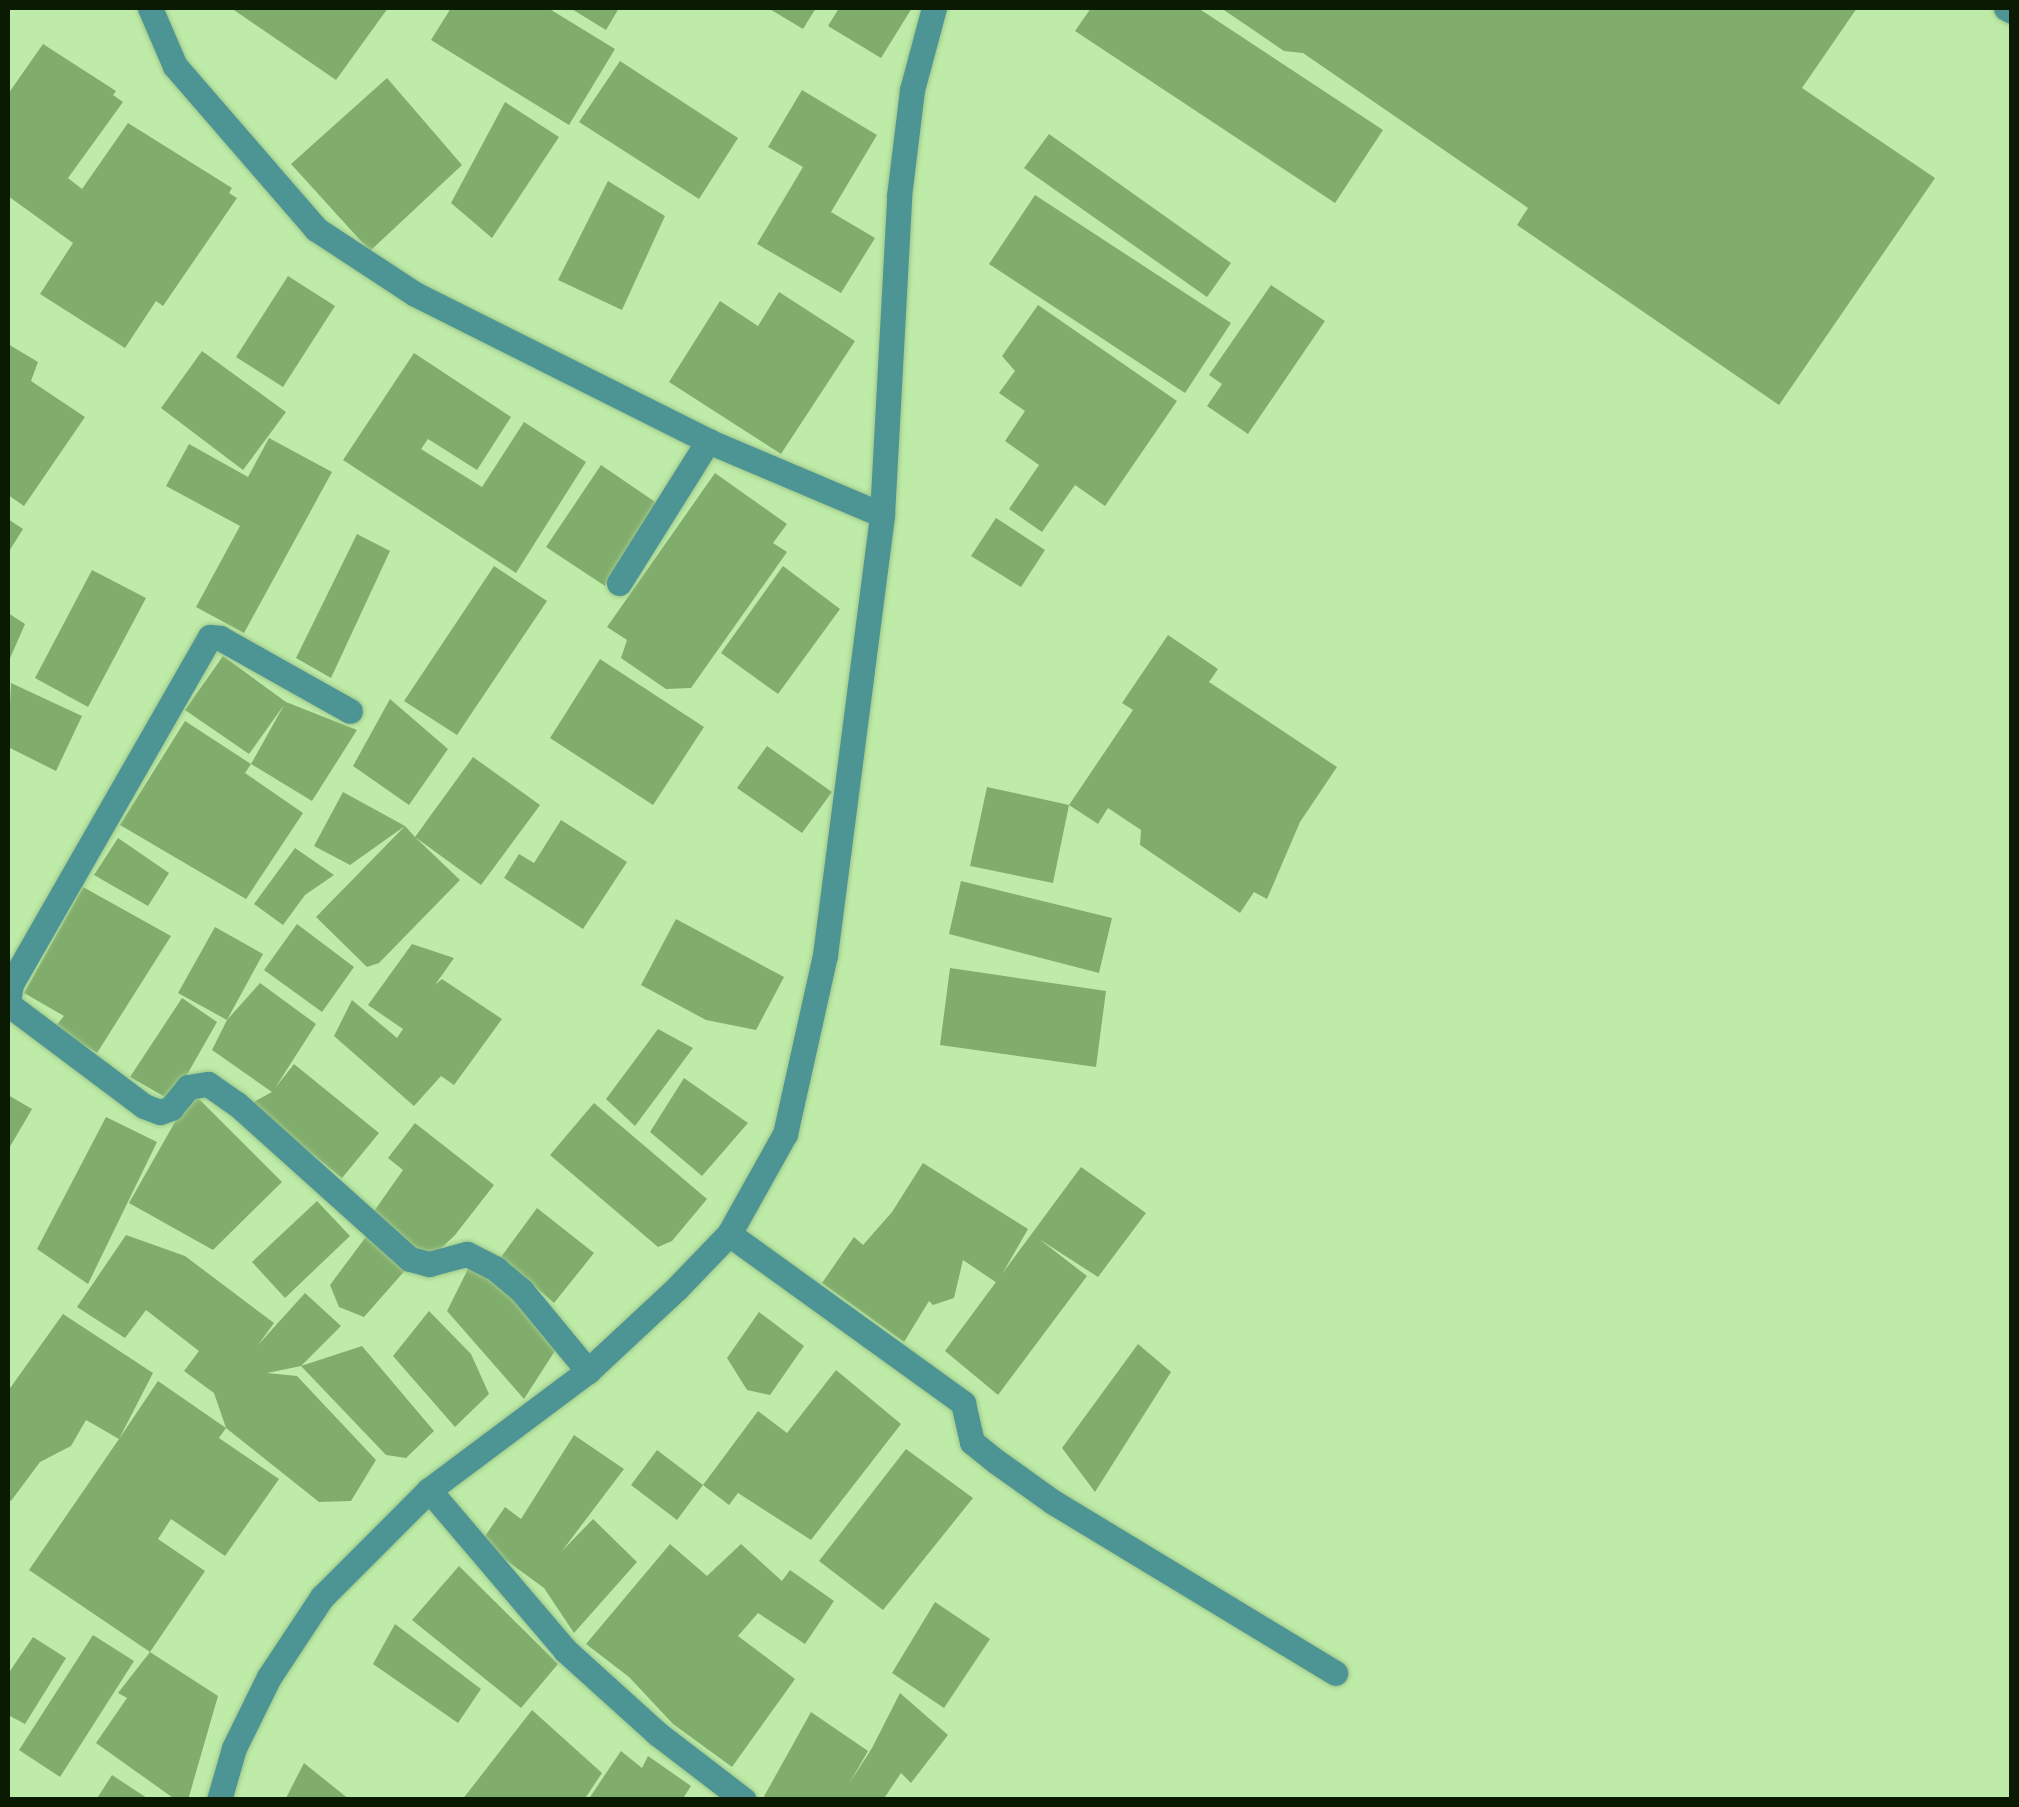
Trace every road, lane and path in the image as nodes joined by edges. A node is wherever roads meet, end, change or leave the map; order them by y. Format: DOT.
graph roads {
  1 [pos="150,8"];
  2 [pos="934,8"];
  3 [pos="708,441"];
  4 [pos="882,515"];
  5 [pos="618,583"];
  6 [pos="350,711"];
  7 [pos="8,1002"];
  8 [pos="729,1234"];
  9 [pos="588,1371"];
  10 [pos="429,1490"];
  11 [pos="1336,1673"];
  12 [pos="219,1800"];
  13 [pos="744,1800"];
  1 -- 3 [label="street"];
  2 -- 4 [label="street"];
  3 -- 4 [label="street"];
  3 -- 5 [label="street"];
  4 -- 8 [label="street"];
  6 -- 7 [label="street"];
  7 -- 9 [label="street"];
  8 -- 9 [label="street"];
  8 -- 11 [label="street"];
  9 -- 10 [label="street"];
  10 -- 12 [label="street"];
  10 -- 13 [label="street"];
}
